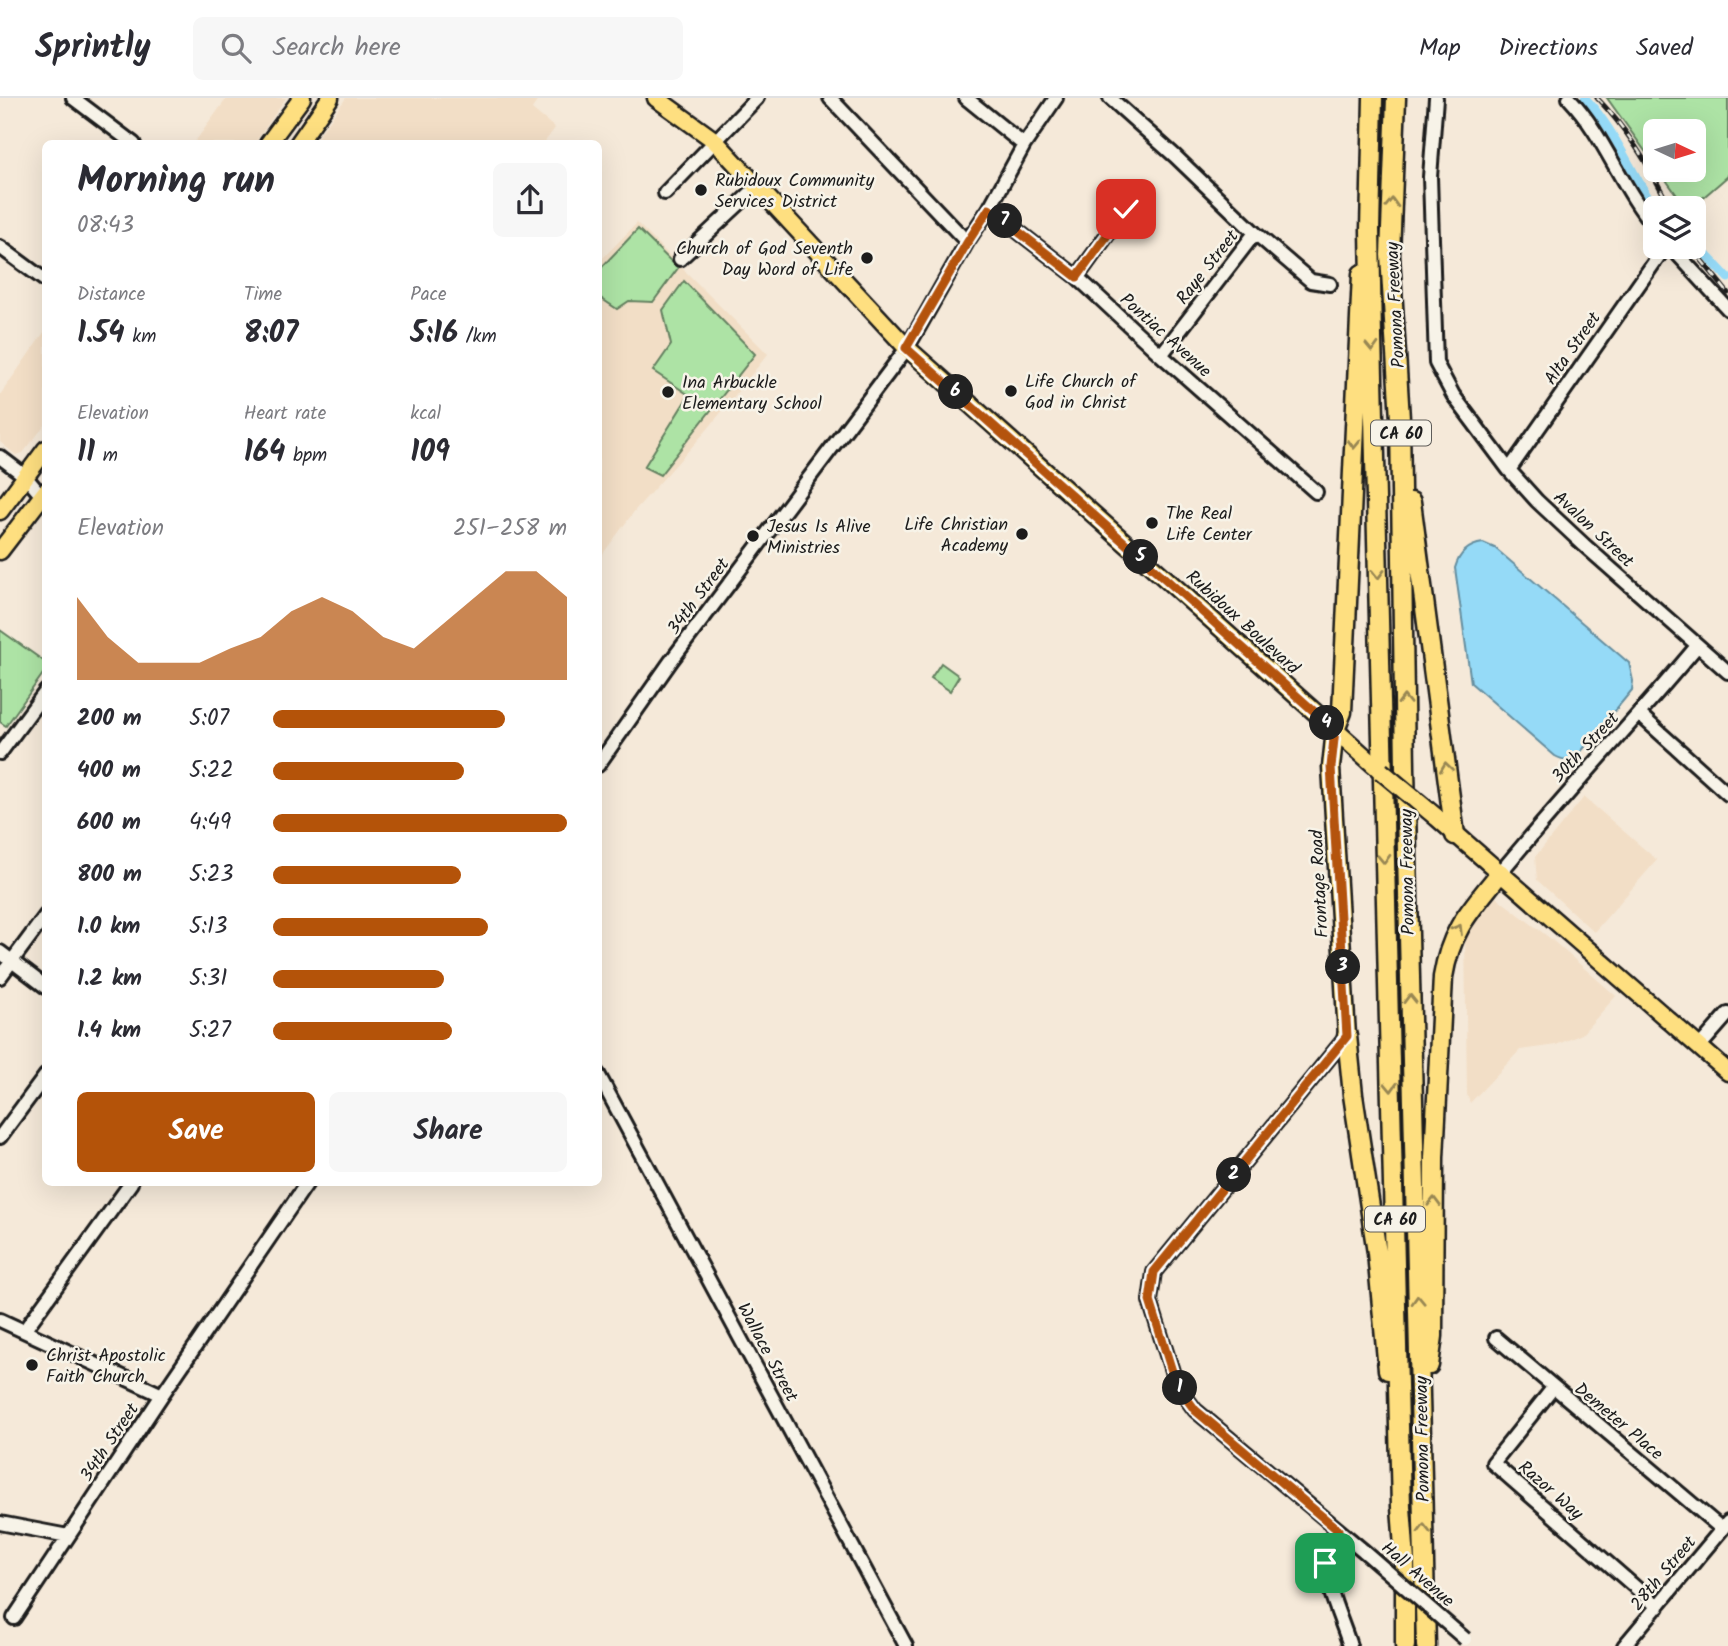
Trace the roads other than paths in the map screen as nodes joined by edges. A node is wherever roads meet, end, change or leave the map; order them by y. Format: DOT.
graph roads {
  1 [pos="73,98"];
  2 [pos="302,98"];
  3 [pos="330,98"];
  4 [pos="656,98"];
  5 [pos="757,98"];
  6 [pos="830,98"];
  7 [pos="966,98"];
  8 [pos="1056,98"];
  9 [pos="1110,98"];
  10 [pos="1373,98"];
  11 [pos="1396,98"];
  12 [pos="1436,98"];
  13 [pos="1569,98"];
  14 [pos="88,102"];
  15 [pos="131,140"];
  16 [pos="271,140"];
  17 [pos="301,140"];
  18 [pos="714,140"];
  19 [pos="1024,145"];
  20 [pos="757,187"];
  21 [pos="665,192"];
  22 [pos="989,209"];
  23 [pos="1126,209"];
  24 [pos="1643,211"];
  25 [pos="1370,230"];
  26 [pos="1255,233"];
  27 [pos="967,243"];
  28 [pos="0,247"];
  29 [pos="680,259"];
  30 [pos="1657,259"];
  31 [pos="1682,259"];
  32 [pos="1077,277"];
  33 [pos="42,278"];
  34 [pos="1330,284"];
  35 [pos="1728,309"];
  36 [pos="906,348"];
  37 [pos="1161,355"];
  38 [pos="1399,375"];
  39 [pos="42,454"];
  40 [pos="0,457"];
  41 [pos="1509,470"];
  42 [pos="26,476"];
  43 [pos="1316,492"];
  44 [pos="42,494"];
  45 [pos="42,498"];
  46 [pos="0,511"];
  47 [pos="0,551"];
  48 [pos="1698,646"];
  49 [pos="1728,672"];
  50 [pos="42,696"];
  51 [pos="1639,715"];
  52 [pos="1335,730"];
  53 [pos="0,753"];
  54 [pos="602,759"];
  55 [pos="1728,794"];
  56 [pos="1455,835"];
  57 [pos="1500,873"];
  58 [pos="42,920"];
  59 [pos="0,952"];
  60 [pos="12,961"];
  61 [pos="0,977"];
  62 [pos="42,983"];
  63 [pos="1728,1014"];
  64 [pos="1347,1036"];
  65 [pos="1699,1048"];
  66 [pos="1728,1072"];
  67 [pos="42,1079"];
  68 [pos="602,1081"];
  69 [pos="0,1137"];
  70 [pos="129,1186"];
  71 [pos="305,1186"];
  72 [pos="0,1320"];
  73 [pos="24,1331"];
  74 [pos="1496,1338"];
  75 [pos="1553,1388"];
  76 [pos="162,1395"];
  77 [pos="1422,1417"];
  78 [pos="1401,1507"];
  79 [pos="0,1523"];
  80 [pos="1725,1526"];
  81 [pos="1338,1530"];
  82 [pos="68,1535"];
  83 [pos="1658,1607"];
  84 [pos="14,1618"];
  85 [pos="1468,1643"];
  86 [pos="906,1646"];
  87 [pos="1350,1646"];
  88 [pos="1405,1646"];
  89 [pos="1426,1646"];
  90 [pos="1624,1646"];
  1 -- 14 [label="street"];
  2 -- 16 [label="main road"];
  3 -- 17 [label="main road"];
  4 -- 18 [label="main road, Rubidoux Boulevard"];
  5 -- 18 [label="street"];
  6 -- 27 [label="street"];
  7 -- 19 [label="street"];
  8 -- 19 [label="street, 34th Street"];
  9 -- 26 [label="street"];
  10 -- 25 [label="highway, Pomona Freeway / CA 60"];
  38 -- 11 [label="highway, Pomona Freeway / CA 60, one-way"];
  12 -- 41 [label="street, Avalon Street"];
  13 -- 24 [label="street"];
  14 -- 15 [label="street"];
  18 -- 20 [label="main road, Rubidoux Boulevard"];
  18 -- 21 [label="street"];
  19 -- 22 [label="street, 34th Street"];
  20 -- 29 [label="street"];
  20 -- 36 [label="main road, Rubidoux Boulevard"];
  22 -- 27 [label="street, 34th Street"];
  22 -- 32 [label="street, Pontiac Avenue"];
  23 -- 32 [label="street"];
  25 -- 52 [label="highway, one-way"];
  25 -- 78 [label="highway, Pomona Freeway / CA 60, one-way"];
  26 -- 34 [label="street"];
  26 -- 37 [label="street, Raye Street"];
  27 -- 36 [label="street, 34th Street"];
  28 -- 33 [label="street"];
  30 -- 41 [label="street, Alta Street"];
  31 -- 35 [label="street"];
  32 -- 37 [label="street, Pontiac Avenue"];
  36 -- 52 [label="main road, Rubidoux Boulevard"];
  36 -- 54 [label="street, 34th Street"];
  37 -- 43 [label="street, Pontiac Avenue"];
  56 -- 38 [label="highway, one-way"];
  77 -- 38 [label="highway, Pomona Freeway / CA 60, one-way"];
  39 -- 42 [label="main road"];
  40 -- 42 [label="street"];
  41 -- 48 [label="street, Avalon Street"];
  42 -- 44 [label="street"];
  42 -- 46 [label="main road"];
  45 -- 47 [label="main road"];
  48 -- 49 [label="street, Avalon Street"];
  48 -- 51 [label="street, 30th Street"];
  50 -- 53 [label="street"];
  51 -- 55 [label="street"];
  51 -- 57 [label="street, 30th Street"];
  52 -- 56 [label="main road, Rubidoux Boulevard, bridge"];
  52 -- 64 [label="main road, Frontage Road"];
  56 -- 57 [label="main road, Rubidoux Boulevard"];
  57 -- 65 [label="main road, Rubidoux Boulevard"];
  77 -- 57 [label="highway, one-way"];
  58 -- 60 [label="street"];
  59 -- 60 [label="street"];
  60 -- 61 [label="street"];
  60 -- 62 [label="street"];
  63 -- 65 [label="street"];
  64 -- 78 [label="highway"];
  64 -- 81 [label="street, Hall Avenue"];
  65 -- 66 [label="main road, Rubidoux Boulevard"];
  67 -- 69 [label="street"];
  68 -- 86 [label="street, Wallace Street"];
  70 -- 73 [label="street"];
  71 -- 76 [label="street, 34th Street"];
  72 -- 73 [label="street"];
  73 -- 76 [label="street"];
  74 -- 75 [label="street, Demeter Place"];
  75 -- 80 [label="street, Demeter Place"];
  75 -- 83 [label="street, Razor Way"];
  76 -- 82 [label="street, 34th Street"];
  89 -- 77 [label="highway, Pomona Freeway / CA 60, one-way"];
  78 -- 88 [label="highway, Pomona Freeway / CA 60"];
  79 -- 82 [label="street"];
  80 -- 83 [label="street, 28th Street"];
  81 -- 85 [label="street, Hall Avenue, bridge"];
  81 -- 87 [label="street"];
  82 -- 84 [label="street, 34th Street"];
  83 -- 90 [label="street, 28th Street"];
}
